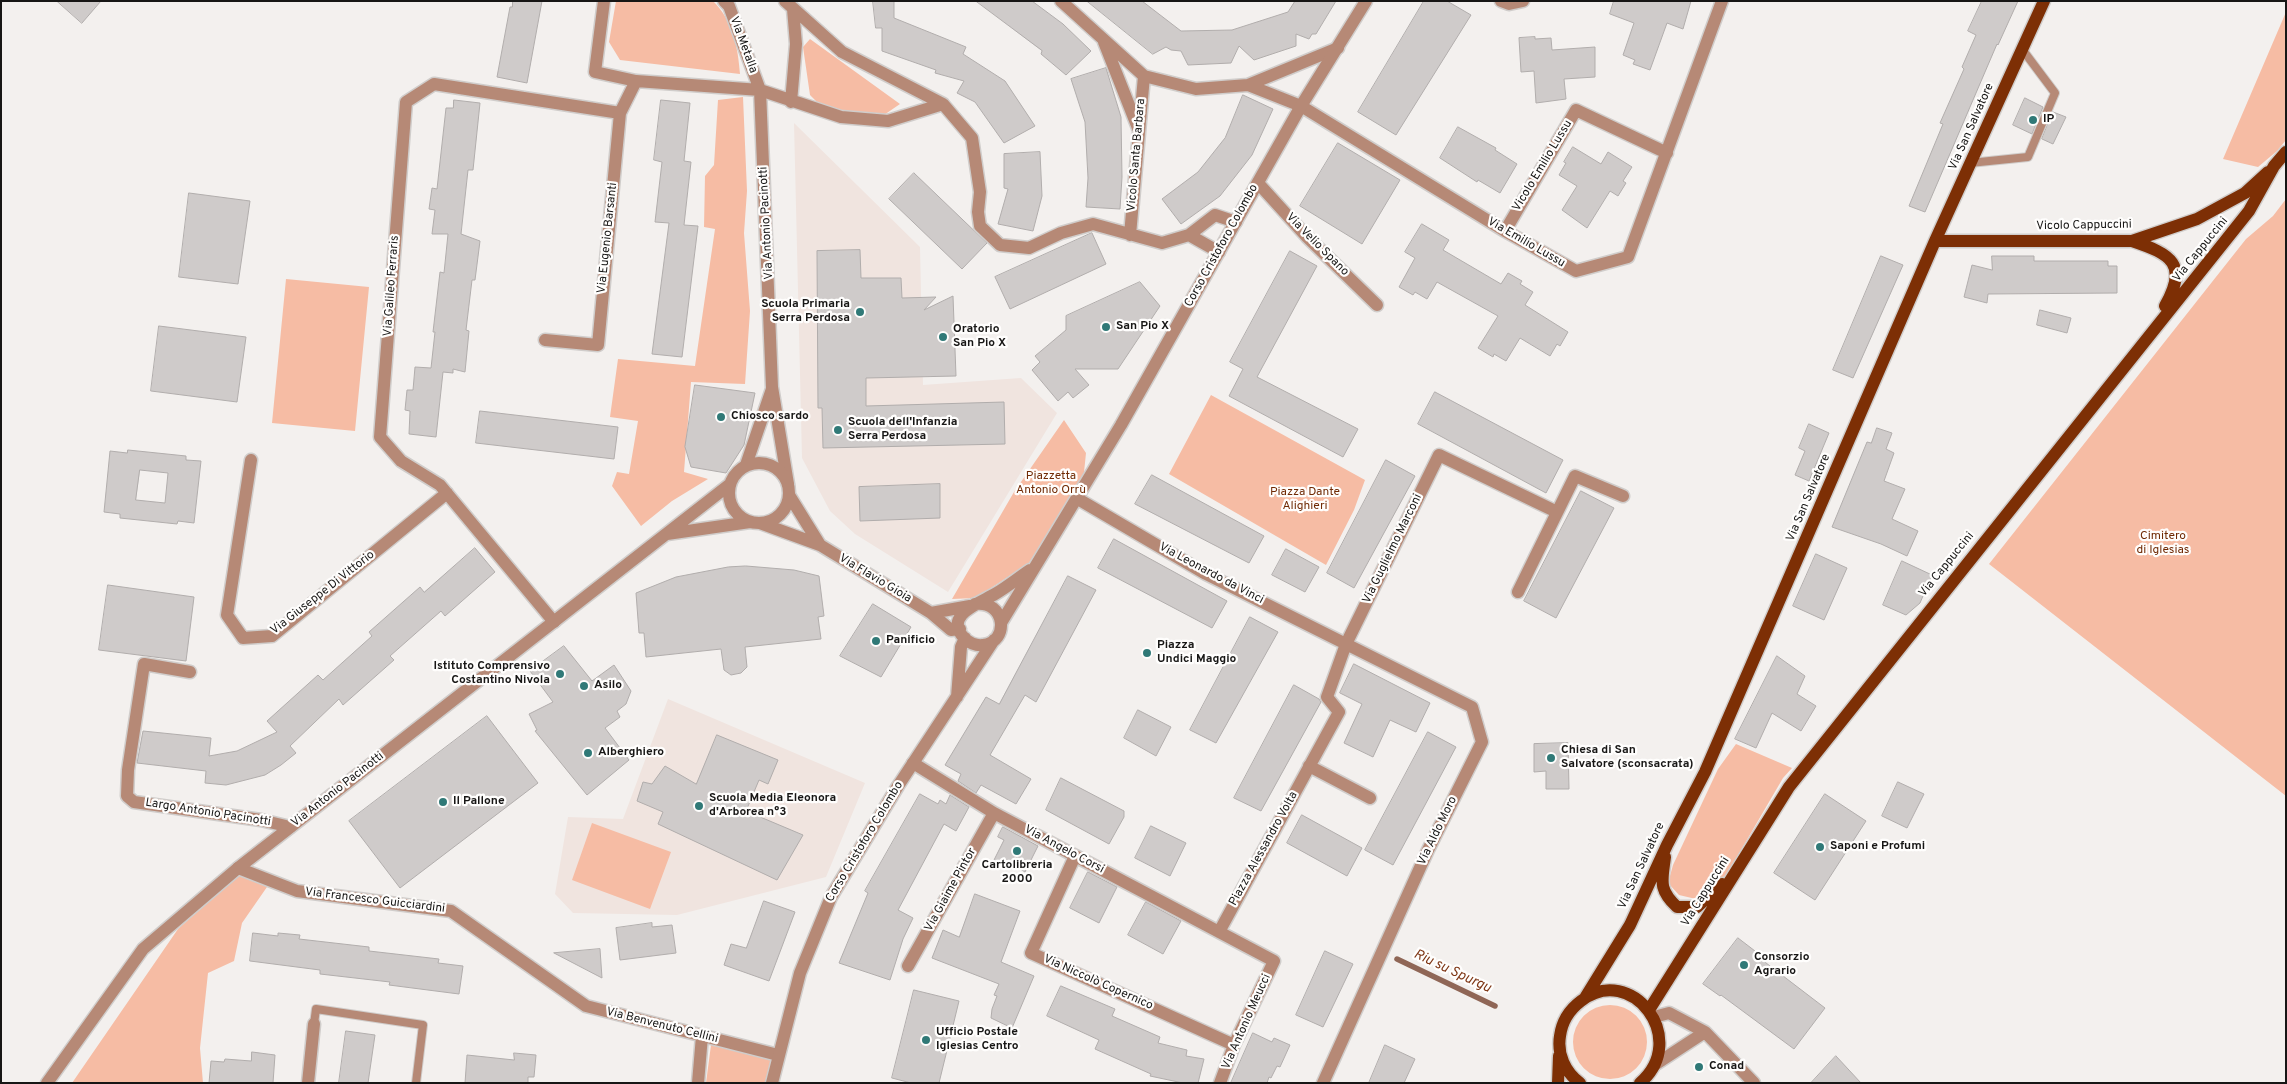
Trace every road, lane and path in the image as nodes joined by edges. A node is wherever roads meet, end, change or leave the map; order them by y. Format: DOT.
graph roads {
  1 [pos="604,1"];
  2 [pos="724,1"];
  3 [pos="1061,1"];
  4 [pos="1366,1"];
  5 [pos="1501,1"];
  6 [pos="1523,1"];
  7 [pos="1722,1"];
  8 [pos="2044,1"];
  9 [pos="789,5"];
  10 [pos="1103,40"];
  11 [pos="1338,48"];
  12 [pos="2022,49"];
  13 [pos="1144,76"];
  14 [pos="636,81"];
  15 [pos="1248,85"];
  16 [pos="760,90"];
  17 [pos="791,102"];
  18 [pos="943,104"];
  19 [pos="1301,106"];
  20 [pos="620,113"];
  21 [pos="1139,130"];
  22 [pos="2286,152"];
  23 [pos="1667,153"];
  24 [pos="1970,163"];
  25 [pos="2274,166"];
  26 [pos="1258,183"];
  27 [pos="1236,222"];
  28 [pos="1505,232"];
  29 [pos="1130,235"];
  30 [pos="1189,235"];
  31 [pos="1934,241"];
  32 [pos="2132,241"];
  33 [pos="1219,252"];
  34 [pos="1377,305"];
  35 [pos="2149,336"];
  36 [pos="544,340"];
  37 [pos="772,387"];
  38 [pos="251,460"];
  39 [pos="746,465"];
  40 [pos="729,485"];
  41 [pos="788,490"];
  42 [pos="447,493"];
  43 [pos="1623,496"];
  44 [pos="1078,499"];
  45 [pos="1557,512"];
  46 [pos="755,523"];
  47 [pos="667,534"];
  48 [pos="820,545"];
  49 [pos="1034,568"];
  50 [pos="1518,592"];
  51 [pos="972,605"];
  52 [pos="931,613"];
  53 [pos="554,622"];
  54 [pos="1001,623"];
  55 [pos="962,634"];
  56 [pos="994,640"];
  57 [pos="1346,644"];
  58 [pos="190,672"];
  59 [pos="956,699"];
  60 [pos="913,763"];
  61 [pos="1309,766"];
  62 [pos="1370,798"];
  63 [pos="994,813"];
  64 [pos="290,827"];
  65 [pos="1667,844"];
  66 [pos="1075,856"];
  67 [pos="238,868"];
  68 [pos="1734,874"];
  69 [pos="1219,932"];
  70 [pos="1274,961"];
  71 [pos="908,966"];
  72 [pos="553,983"];
  73 [pos="1585,998"];
  74 [pos="1651,1013"];
  75 [pos="314,1024"];
  76 [pos="1705,1032"];
  77 [pos="702,1036"];
  78 [pos="1559,1041"];
  79 [pos="1234,1045"];
  80 [pos="778,1055"];
  81 [pos="1656,1064"];
  82 [pos="1577,1082"];
  83 [pos="1641,1082"];
  84 [pos="47,1083"];
  85 [pos="308,1083"];
  86 [pos="416,1083"];
  87 [pos="698,1083"];
  88 [pos="772,1083"];
  89 [pos="1220,1083"];
  90 [pos="1322,1083"];
  91 [pos="1558,1083"];
  92 [pos="1754,1083"];
  1 -- 14 [label="street"];
  2 -- 16 [label="street, Via Metalla"];
  3 -- 10 [label="street"];
  4 -- 11 [label="street, Corso Cristoforo Colombo"];
  5 -- 6 [label="street"];
  7 -- 23 [label="street, Via Emilio Lussu"];
  8 -- 12 [label="main road, Via San Salvatore"];
  9 -- 17 [label="street"];
  9 -- 18 [label="street"];
  10 -- 13 [label="street"];
  10 -- 21 [label="street"];
  11 -- 15 [label="street"];
  11 -- 19 [label="street, Corso Cristoforo Colombo"];
  12 -- 24 [label="main road, Via San Salvatore"];
  12 -- 24 [label="lane"];
  13 -- 15 [label="street"];
  13 -- 21 [label="street, Vicolo Santa Barbara"];
  14 -- 16 [label="street"];
  14 -- 20 [label="street, Via Eugenio Barsanti"];
  15 -- 19 [label="street, Via Emilio Lussu"];
  16 -- 17 [label="street"];
  16 -- 37 [label="street, Via Antonio Pacinotti"];
  17 -- 18 [label="street"];
  18 -- 29 [label="street"];
  19 -- 26 [label="street, Corso Cristoforo Colombo"];
  19 -- 28 [label="street, Via Emilio Lussu"];
  20 -- 36 [label="street, Via Eugenio Barsanti"];
  20 -- 42 [label="street, Via Galileo Ferraris"];
  21 -- 29 [label="street, Vicolo Santa Barbara"];
  22 -- 25 [label="main road, Via Cappuccini"];
  23 -- 28 [label="street, Vicolo Emilio Lussu"];
  23 -- 28 [label="street, Via Emilio Lussu"];
  24 -- 31 [label="main road, Via San Salvatore"];
  25 -- 32 [label="main road, Vicolo Cappuccini"];
  25 -- 35 [label="main road, Via Cappuccini"];
  26 -- 27 [label="street, Corso Cristoforo Colombo"];
  26 -- 34 [label="street, Via Velio Spano"];
  27 -- 30 [label="street"];
  27 -- 33 [label="street, Corso Cristoforo Colombo"];
  29 -- 30 [label="street"];
  30 -- 33 [label="street"];
  31 -- 32 [label="main road, Vicolo Cappuccini"];
  31 -- 65 [label="main road, Via San Salvatore"];
  32 -- 35 [label="main road"];
  33 -- 44 [label="street, Corso Cristoforo Colombo"];
  35 -- 68 [label="main road, Via Cappuccini"];
  37 -- 39 [label="street, Via Antonio Pacinotti"];
  37 -- 41 [label="street, Via Antonio Pacinotti"];
  38 -- 42 [label="street, Via Giuseppe Di Vittorio"];
  39 -- 40 [label="street"];
  39 -- 41 [label="street"];
  40 -- 46 [label="street"];
  40 -- 47 [label="street, Via Antonio Pacinotti"];
  41 -- 46 [label="street"];
  41 -- 48 [label="street, Via Flavio Gioia"];
  42 -- 53 [label="street, Via Galileo Ferraris"];
  43 -- 45 [label="street"];
  44 -- 49 [label="street, Corso Cristoforo Colombo"];
  44 -- 57 [label="street, Via Leonardo da Vinci"];
  45 -- 50 [label="street"];
  45 -- 57 [label="street, Via Guglielmo Marconi"];
  46 -- 47 [label="street, Via Antonio Pacinotti"];
  46 -- 48 [label="street, Via Flavio Gioia"];
  47 -- 53 [label="street, Via Antonio Pacinotti"];
  48 -- 52 [label="street, Via Flavio Gioia"];
  49 -- 51 [label="street, Corso Cristoforo Colombo"];
  49 -- 54 [label="street, Corso Cristoforo Colombo"];
  51 -- 52 [label="street"];
  51 -- 54 [label="street"];
  51 -- 55 [label="street"];
  52 -- 55 [label="street, Via Flavio Gioia"];
  53 -- 64 [label="street, Via Antonio Pacinotti"];
  54 -- 56 [label="street"];
  55 -- 56 [label="street"];
  55 -- 59 [label="street, Corso Cristoforo Colombo"];
  56 -- 59 [label="street, Corso Cristoforo Colombo"];
  57 -- 61 [label="street, Piazza Alessandro Volta"];
  57 -- 90 [label="street, Via Aldo Moro"];
  58 -- 64 [label="street, Largo Antonio Pacinotti"];
  59 -- 60 [label="street, Corso Cristoforo Colombo"];
  60 -- 63 [label="street, Via Angelo Corsi"];
  60 -- 80 [label="street, Corso Cristoforo Colombo"];
  61 -- 62 [label="street"];
  61 -- 69 [label="street, Piazza Alessandro Volta"];
  63 -- 66 [label="street, Via Angelo Corsi"];
  63 -- 71 [label="street, Via Giaime Pintor"];
  64 -- 67 [label="street, Via Antonio Pacinotti"];
  65 -- 68 [label="main road"];
  65 -- 73 [label="main road, Via San Salvatore"];
  66 -- 69 [label="street, Via Angelo Corsi"];
  66 -- 79 [label="street, Via Niccolò Copernico"];
  67 -- 72 [label="street, Via Francesco Guicciardini"];
  67 -- 84 [label="street, Via Antonio Pacinotti"];
  68 -- 74 [label="main road, Via Cappuccini"];
  69 -- 70 [label="street, Via Angelo Corsi"];
  70 -- 79 [label="street, Via Antonio Meucci"];
  72 -- 77 [label="street, Via Benvenuto Cellini"];
  73 -- 74 [label="main road"];
  73 -- 78 [label="main road"];
  74 -- 76 [label="street"];
  74 -- 81 [label="main road"];
  75 -- 85 [label="street"];
  75 -- 86 [label="lane"];
  76 -- 81 [label="street"];
  76 -- 92 [label="street"];
  77 -- 80 [label="street, Via Benvenuto Cellini"];
  77 -- 87 [label="street"];
  78 -- 82 [label="main road"];
  78 -- 91 [label="main road"];
  79 -- 89 [label="street, Via Antonio Meucci"];
  80 -- 88 [label="street, Corso Cristoforo Colombo"];
  81 -- 83 [label="main road"];
}
